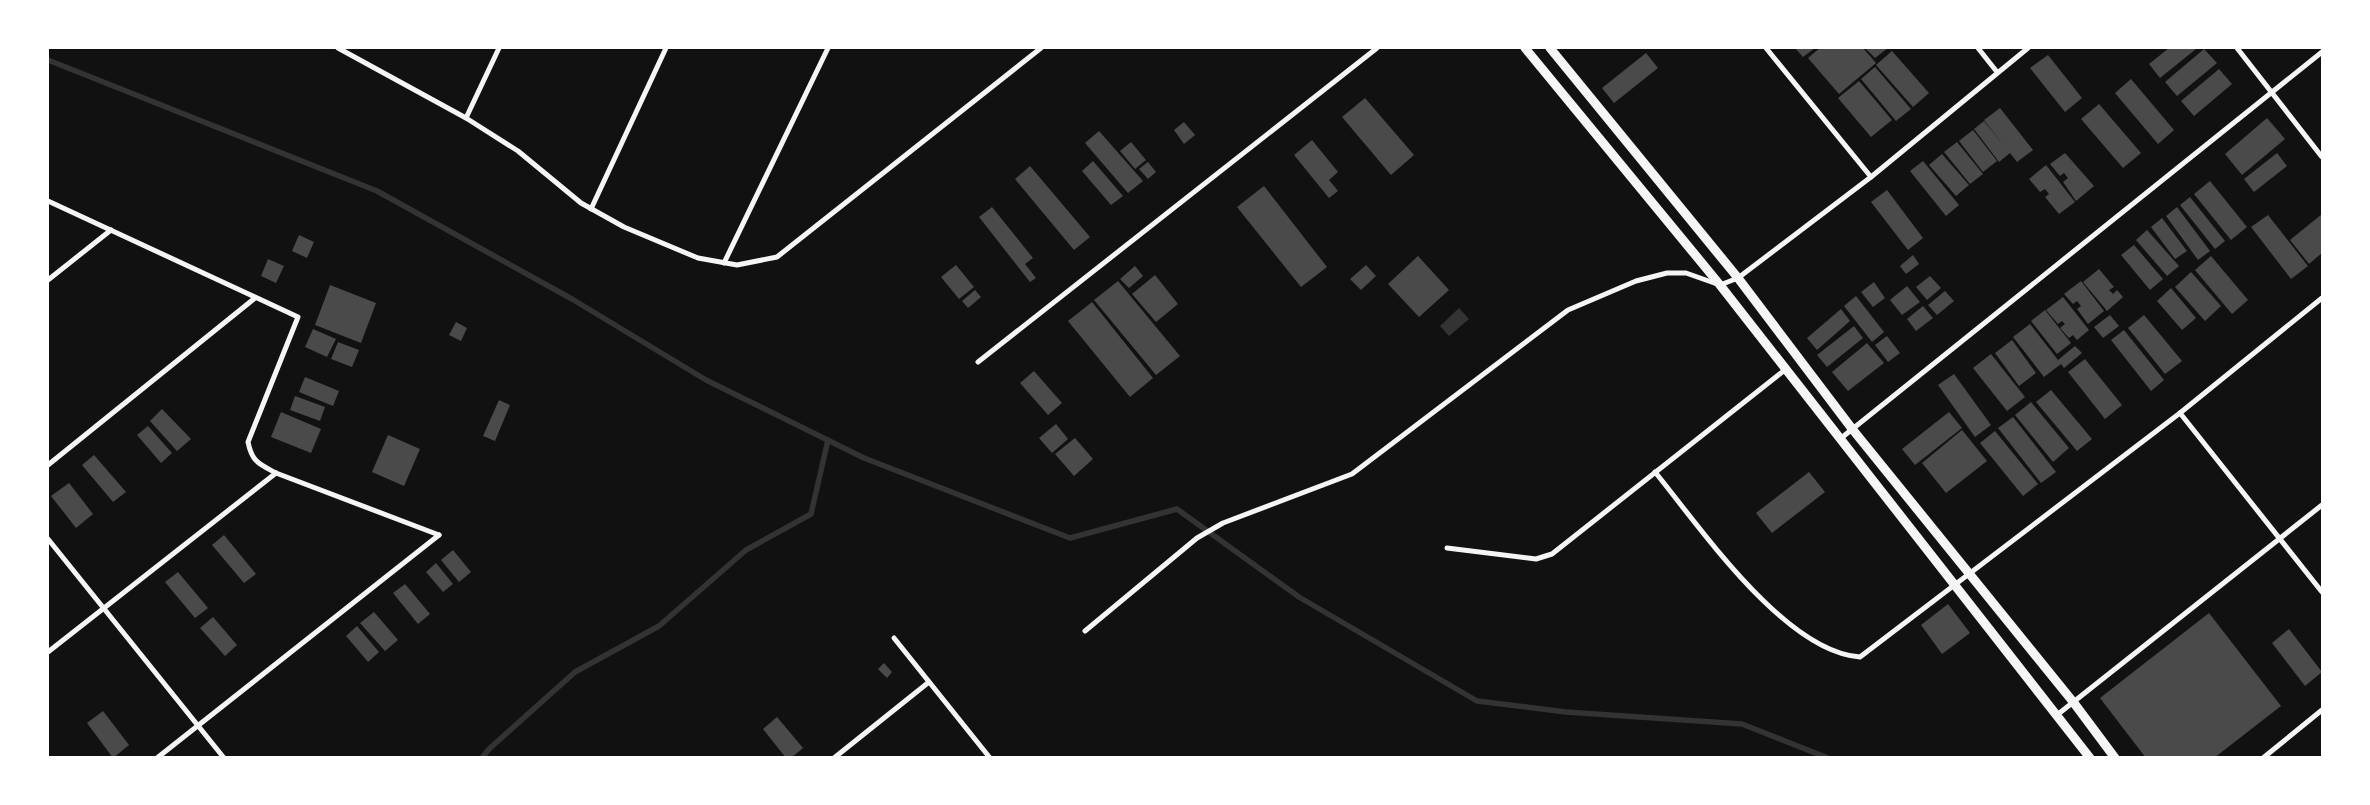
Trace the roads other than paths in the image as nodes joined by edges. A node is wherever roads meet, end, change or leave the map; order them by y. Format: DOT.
graph roads {
  1 [pos="338,48"];
  2 [pos="499,48"];
  3 [pos="666,48"];
  4 [pos="828,48"];
  5 [pos="1041,48"];
  6 [pos="1377,48"];
  7 [pos="1525,48"];
  8 [pos="1550,48"];
  9 [pos="1766,48"];
  10 [pos="1978,48"];
  11 [pos="2028,48"];
  12 [pos="2237,48"];
  13 [pos="2322,52"];
  14 [pos="1997,72"];
  15 [pos="2272,92"];
  16 [pos="466,118"];
  17 [pos="2322,157"];
  18 [pos="1872,177"];
  19 [pos="48,200"];
  20 [pos="591,209"];
  21 [pos="111,230"];
  22 [pos="724,262"];
  23 [pos="1738,278"];
  24 [pos="48,280"];
  25 [pos="1720,285"];
  26 [pos="255,298"];
  27 [pos="2322,298"];
  28 [pos="978,362"];
  29 [pos="1786,369"];
  30 [pos="2180,413"];
  31 [pos="1854,430"];
  32 [pos="1840,439"];
  33 [pos="48,466"];
  34 [pos="1656,472"];
  35 [pos="276,473"];
  36 [pos="2322,505"];
  37 [pos="48,539"];
  38 [pos="2279,540"];
  39 [pos="1446,548"];
  40 [pos="1969,575"];
  41 [pos="1955,586"];
  42 [pos="2322,592"];
  43 [pos="102,609"];
  44 [pos="1085,631"];
  45 [pos="894,638"];
  46 [pos="48,652"];
  47 [pos="929,682"];
  48 [pos="2074,703"];
  49 [pos="2322,710"];
  50 [pos="2056,714"];
  51 [pos="198,726"];
  52 [pos="157,758"];
  53 [pos="224,758"];
  54 [pos="834,758"];
  55 [pos="990,758"];
  56 [pos="2090,758"];
  57 [pos="2114,758"];
  58 [pos="2263,758"];
  1 -- 16 [label="street"];
  2 -- 16 [label="street"];
  3 -- 20 [label="street"];
  4 -- 22 [label="street"];
  5 -- 22 [label="street"];
  6 -- 28 [label="street"];
  7 -- 25 [label="street"];
  8 -- 23 [label="street"];
  9 -- 18 [label="street"];
  10 -- 14 [label="street"];
  11 -- 14 [label="street"];
  12 -- 15 [label="street"];
  13 -- 15 [label="street"];
  14 -- 18 [label="street"];
  15 -- 17 [label="street"];
  15 -- 31 [label="street"];
  16 -- 20 [label="street"];
  18 -- 23 [label="street"];
  19 -- 21 [label="street"];
  20 -- 22 [label="street"];
  21 -- 24 [label="street"];
  21 -- 26 [label="street"];
  23 -- 25 [label="street"];
  23 -- 31 [label="street"];
  25 -- 29 [label="street"];
  25 -- 44 [label="street"];
  26 -- 33 [label="street"];
  26 -- 35 [label="street"];
  27 -- 30 [label="street"];
  29 -- 32 [label="street"];
  29 -- 34 [label="street"];
  30 -- 38 [label="street"];
  30 -- 40 [label="street"];
  31 -- 32 [label="street"];
  31 -- 40 [label="street"];
  32 -- 41 [label="street"];
  34 -- 39 [label="street"];
  34 -- 41 [label="street"];
  35 -- 43 [label="street"];
  35 -- 51 [label="street"];
  36 -- 38 [label="street"];
  37 -- 43 [label="street"];
  38 -- 42 [label="street"];
  38 -- 48 [label="street"];
  40 -- 41 [label="street"];
  40 -- 48 [label="street"];
  41 -- 50 [label="street"];
  43 -- 46 [label="street"];
  43 -- 51 [label="street"];
  45 -- 47 [label="street"];
  47 -- 54 [label="street"];
  47 -- 55 [label="street"];
  48 -- 50 [label="street"];
  48 -- 57 [label="street"];
  49 -- 58 [label="street"];
  50 -- 56 [label="street"];
  51 -- 52 [label="street"];
  51 -- 53 [label="street"];
}
